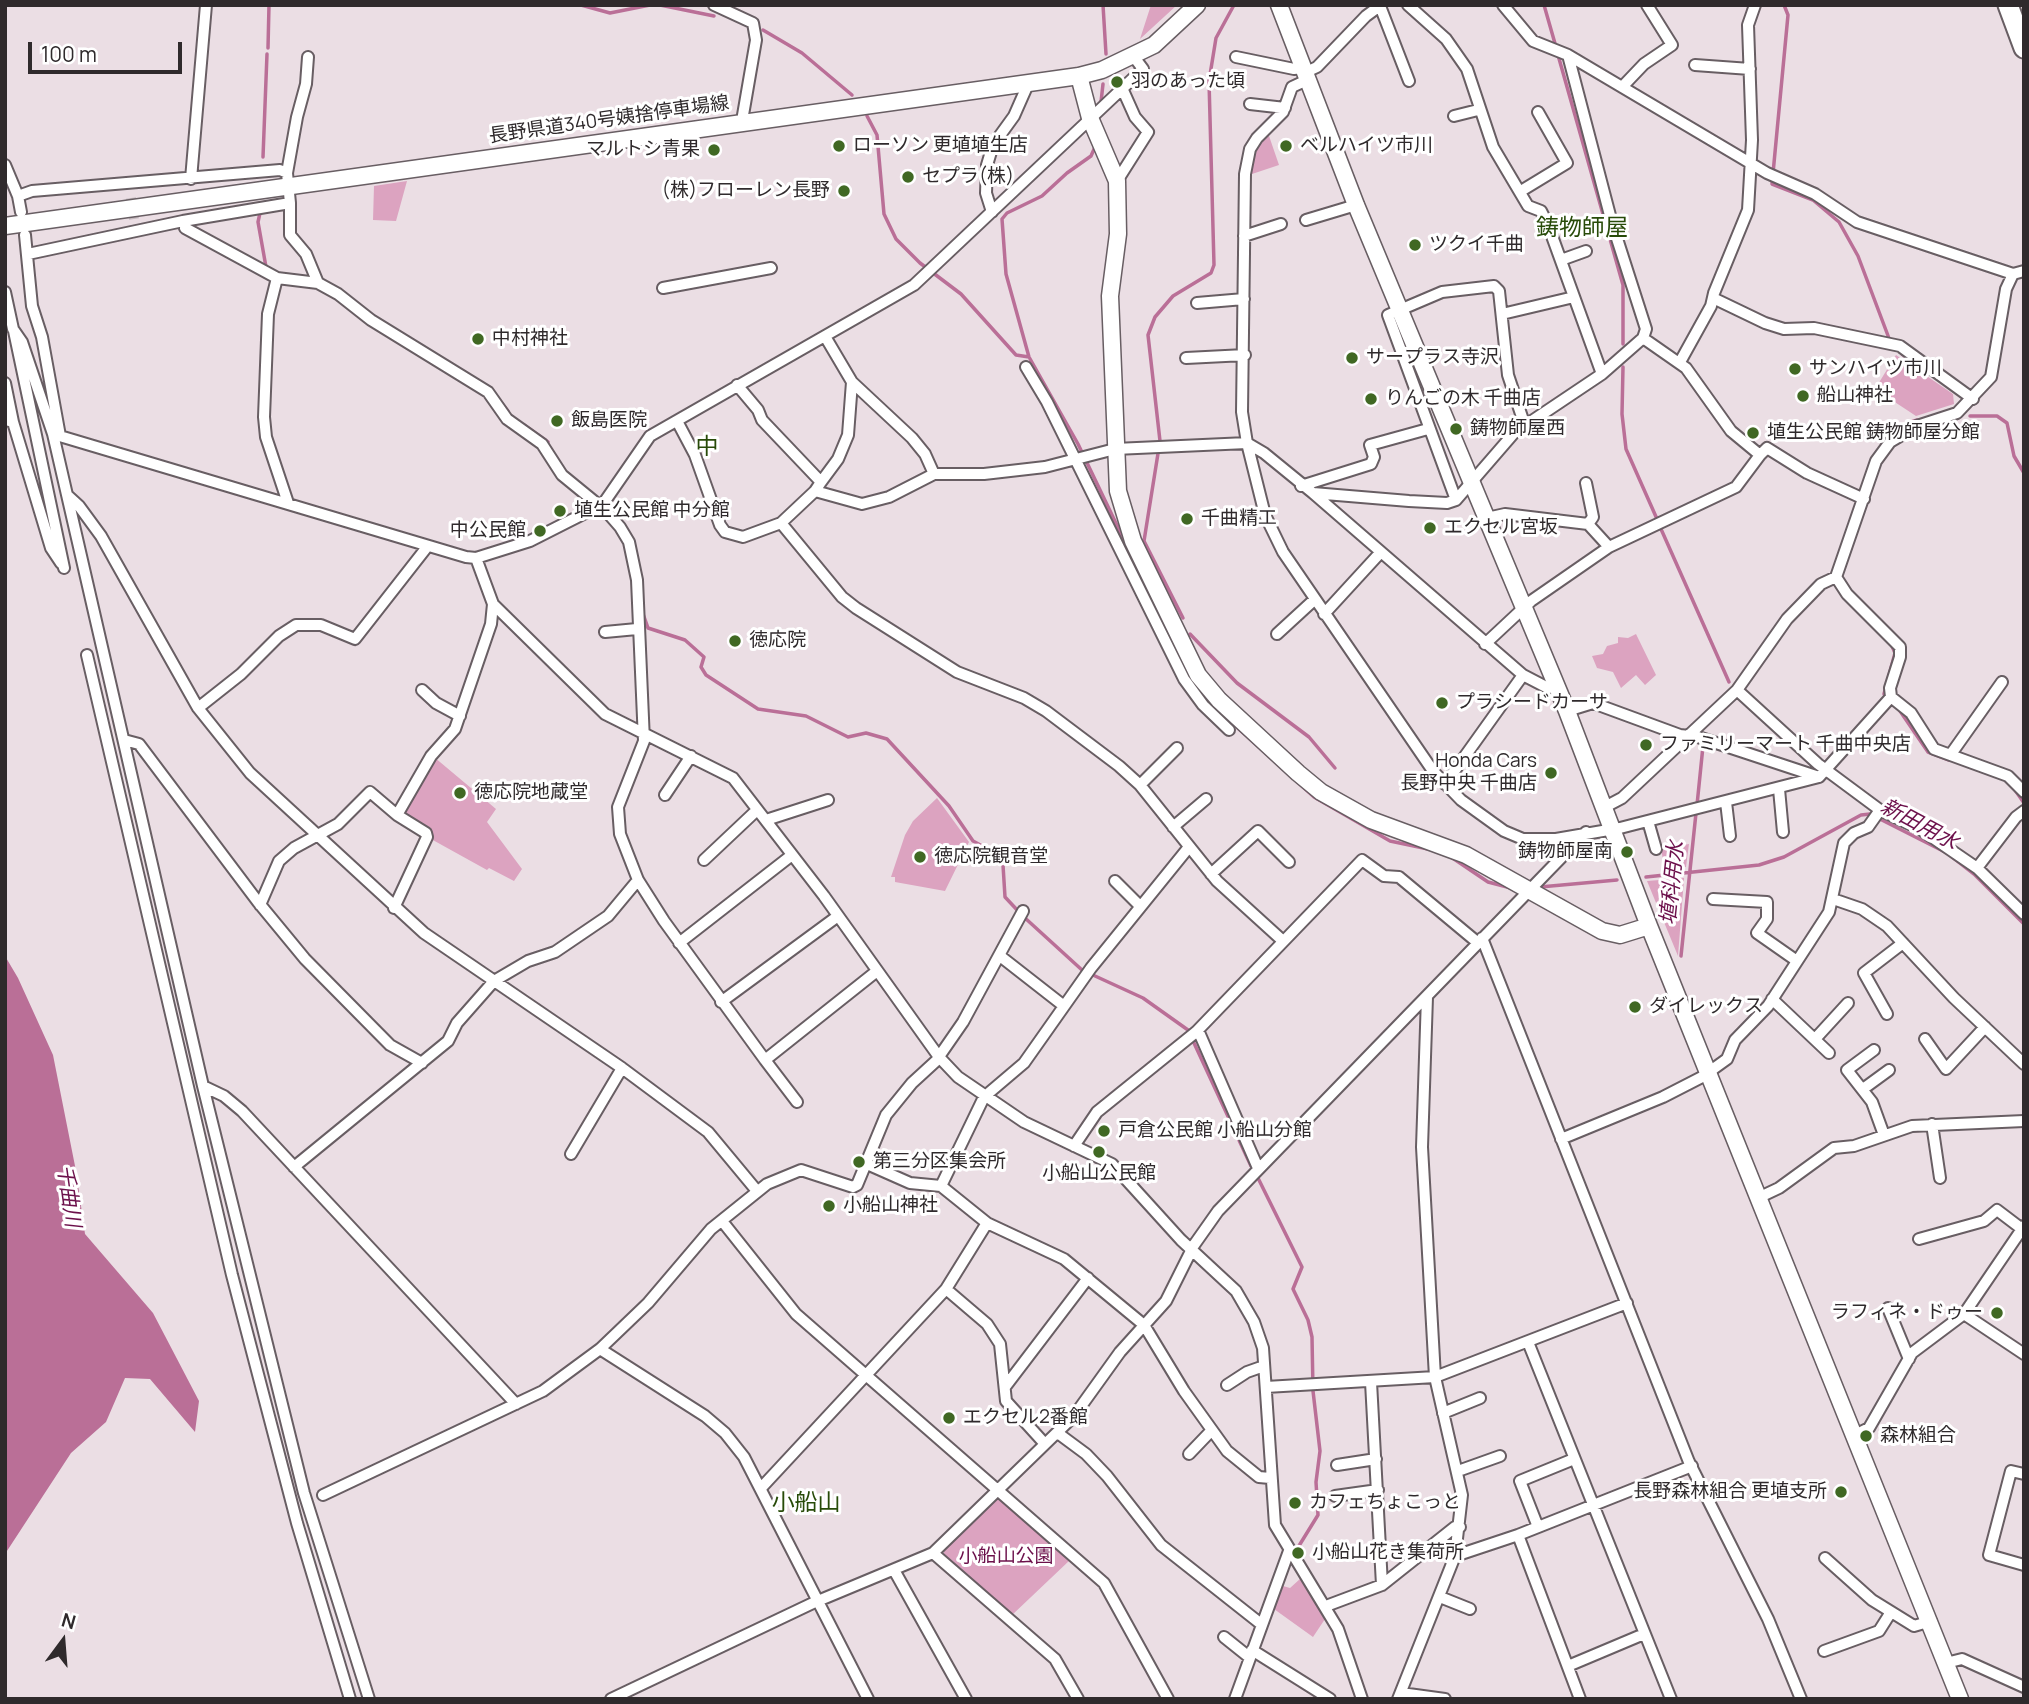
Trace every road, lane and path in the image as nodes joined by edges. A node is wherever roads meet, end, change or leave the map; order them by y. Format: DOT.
graph roads {
  1 [pos="206,5"];
  2 [pos="713,5"];
  3 [pos="1279,5"];
  4 [pos="1408,5"];
  5 [pos="1503,5"];
  6 [pos="1647,5"];
  7 [pos="1755,5"];
  8 [pos="2008,5"];
  9 [pos="1193,6"];
  10 [pos="1380,6"];
  11 [pos="2024,48"];
  12 [pos="1561,53"];
  13 [pos="308,57"];
  14 [pos="1134,57"];
  15 [pos="1236,57"];
  16 [pos="1695,65"];
  17 [pos="1750,69"];
  18 [pos="1304,73"];
  19 [pos="1079,76"];
  20 [pos="1409,81"];
  21 [pos="1029,82"];
  22 [pos="1623,86"];
  23 [pos="1122,88"];
  24 [pos="1250,104"];
  25 [pos="1285,107"];
  26 [pos="1478,110"];
  27 [pos="1538,112"];
  28 [pos="1454,116"];
  29 [pos="1090,118"];
  30 [pos="744,122"];
  31 [pos="1749,162"];
  32 [pos="5,165"];
  33 [pos="191,179"];
  34 [pos="288,180"];
  35 [pos="1117,181"];
  36 [pos="128,185"];
  37 [pos="1521,191"];
  38 [pos="18,196"];
  39 [pos="131,198"];
  40 [pos="290,203"];
  41 [pos="1356,205"];
  42 [pos="21,212"];
  43 [pos="992,212"];
  44 [pos="134,219"];
  45 [pos="1306,220"];
  46 [pos="1282,224"];
  47 [pos="5,226"];
  48 [pos="185,228"];
  49 [pos="136,232"];
  50 [pos="25,235"];
  51 [pos="1244,236"];
  52 [pos="1587,251"];
  53 [pos="28,254"];
  54 [pos="1561,260"];
  55 [pos="771,268"];
  56 [pos="2018,272"];
  57 [pos="277,278"];
  58 [pos="318,283"];
  59 [pos="663,288"];
  60 [pos="5,292"];
  61 [pos="1574,298"];
  62 [pos="1713,298"];
  63 [pos="1244,299"];
  64 [pos="1197,303"];
  65 [pos="1400,310"];
  66 [pos="1502,314"];
  67 [pos="13,329"];
  68 [pos="826,338"];
  69 [pos="1643,338"];
  70 [pos="1245,355"];
  71 [pos="1186,358"];
  72 [pos="1680,362"];
  73 [pos="1026,367"];
  74 [pos="1602,374"];
  75 [pos="1430,381"];
  76 [pos="852,382"];
  77 [pos="5,383"];
  78 [pos="737,385"];
  79 [pos="1413,388"];
  80 [pos="1973,399"];
  81 [pos="9,421"];
  82 [pos="677,421"];
  83 [pos="1525,426"];
  84 [pos="1449,429"];
  85 [pos="1430,433"];
  86 [pos="57,435"];
  87 [pos="1247,443"];
  88 [pos="1115,449"];
  89 [pos="1760,455"];
  90 [pos="1081,458"];
  91 [pos="933,474"];
  92 [pos="1472,482"];
  93 [pos="1586,483"];
  94 [pos="1301,486"];
  95 [pos="818,487"];
  96 [pos="1313,493"];
  97 [pos="67,495"];
  98 [pos="1864,499"];
  99 [pos="1456,500"];
  100 [pos="288,503"];
  101 [pos="600,507"];
  102 [pos="1486,518"];
  103 [pos="781,523"];
  104 [pos="1588,524"];
  105 [pos="426,547"];
  106 [pos="1609,547"];
  107 [pos="1380,553"];
  108 [pos="476,558"];
  109 [pos="1836,577"];
  110 [pos="1314,600"];
  111 [pos="493,604"];
  112 [pos="1524,608"];
  113 [pos="1324,614"];
  114 [pos="638,629"];
  115 [pos="605,632"];
  116 [pos="1277,634"];
  117 [pos="1485,644"];
  118 [pos="87,655"];
  119 [pos="1523,675"];
  120 [pos="2002,682"];
  121 [pos="1557,686"];
  122 [pos="1737,690"];
  123 [pos="422,691"];
  124 [pos="1891,697"];
  125 [pos="198,708"];
  126 [pos="1567,710"];
  127 [pos="460,716"];
  128 [pos="1229,730"];
  129 [pos="643,733"];
  130 [pos="1688,736"];
  131 [pos="124,740"];
  132 [pos="1177,748"];
  133 [pos="1951,754"];
  134 [pos="691,756"];
  135 [pos="1822,773"];
  136 [pos="1445,784"];
  137 [pos="1140,785"];
  138 [pos="1779,789"];
  139 [pos="2024,792"];
  140 [pos="665,795"];
  141 [pos="1206,799"];
  142 [pos="828,800"];
  143 [pos="1726,802"];
  144 [pos="1603,808"];
  145 [pos="757,810"];
  146 [pos="2024,811"];
  147 [pos="1878,814"];
  148 [pos="397,815"];
  149 [pos="766,820"];
  150 [pos="1648,821"];
  151 [pos="1173,827"];
  152 [pos="1611,828"];
  153 [pos="1586,832"];
  154 [pos="1783,832"];
  155 [pos="317,836"];
  156 [pos="1730,836"];
  157 [pos="1189,847"];
  158 [pos="1656,849"];
  159 [pos="792,855"];
  160 [pos="704,860"];
  161 [pos="1289,862"];
  162 [pos="1977,868"];
  163 [pos="1211,874"];
  164 [pos="638,880"];
  165 [pos="1115,881"];
  166 [pos="1529,890"];
  167 [pos="1833,899"];
  168 [pos="1713,900"];
  169 [pos="260,905"];
  170 [pos="1140,906"];
  171 [pos="394,908"];
  172 [pos="1023,911"];
  173 [pos="2024,914"];
  174 [pos="838,916"];
  175 [pos="1649,926"];
  176 [pos="1480,940"];
  177 [pos="1283,941"];
  178 [pos="679,943"];
  179 [pos="1903,943"];
  180 [pos="1000,956"];
  181 [pos="1797,961"];
  182 [pos="877,971"];
  183 [pos="494,981"];
  184 [pos="1427,998"];
  185 [pos="1772,999"];
  186 [pos="722,1002"];
  187 [pos="1848,1003"];
  188 [pos="1064,1006"];
  189 [pos="1887,1014"];
  190 [pos="1985,1027"];
  191 [pos="1194,1034"];
  192 [pos="1815,1039"];
  193 [pos="1925,1039"];
  194 [pos="1874,1050"];
  195 [pos="1829,1053"];
  196 [pos="939,1056"];
  197 [pos="765,1060"];
  198 [pos="422,1063"];
  199 [pos="2024,1064"];
  200 [pos="622,1068"];
  201 [pos="1889,1070"];
  202 [pos="1709,1072"];
  203 [pos="203,1086"];
  204 [pos="1863,1090"];
  205 [pos="984,1097"];
  206 [pos="797,1102"];
  207 [pos="2024,1121"];
  208 [pos="1932,1124"];
  209 [pos="1884,1135"];
  210 [pos="1562,1139"];
  211 [pos="1074,1146"];
  212 [pos="571,1154"];
  213 [pos="867,1164"];
  214 [pos="294,1167"];
  215 [pos="1258,1168"];
  216 [pos="1940,1178"];
  217 [pos="942,1186"];
  218 [pos="757,1191"];
  219 [pos="1760,1197"];
  220 [pos="722,1221"];
  221 [pos="987,1223"];
  222 [pos="2023,1228"];
  223 [pos="1919,1239"];
  224 [pos="1192,1250"];
  225 [pos="1088,1278"];
  226 [pos="946,1289"];
  227 [pos="1627,1303"];
  228 [pos="1888,1308"];
  229 [pos="1964,1314"];
  230 [pos="1144,1325"];
  231 [pos="1528,1342"];
  232 [pos="600,1349"];
  233 [pos="2024,1354"];
  234 [pos="1909,1359"];
  235 [pos="1264,1366"];
  236 [pos="866,1374"];
  237 [pos="1435,1377"];
  238 [pos="1371,1382"];
  239 [pos="1227,1385"];
  240 [pos="1005,1387"];
  241 [pos="1266,1387"];
  242 [pos="1480,1398"];
  243 [pos="516,1404"];
  244 [pos="1443,1413"];
  245 [pos="1212,1430"];
  246 [pos="1059,1434"];
  247 [pos="1855,1435"];
  248 [pos="1045,1444"];
  249 [pos="1189,1454"];
  250 [pos="1500,1456"];
  251 [pos="1376,1459"];
  252 [pos="1574,1459"];
  253 [pos="1336,1465"];
  254 [pos="1692,1466"];
  255 [pos="1458,1471"];
  256 [pos="2024,1474"];
  257 [pos="1270,1478"];
  258 [pos="761,1488"];
  259 [pos="997,1490"];
  260 [pos="1378,1490"];
  261 [pos="323,1495"];
  262 [pos="1335,1496"];
  263 [pos="1592,1505"];
  264 [pos="1460,1527"];
  265 [pos="1538,1527"];
  266 [pos="1518,1535"];
  267 [pos="1289,1551"];
  268 [pos="933,1553"];
  269 [pos="1455,1556"];
  270 [pos="1825,1558"];
  271 [pos="2024,1564"];
  272 [pos="894,1570"];
  273 [pos="1382,1585"];
  274 [pos="1440,1597"];
  275 [pos="818,1601"];
  276 [pos="1326,1606"];
  277 [pos="1470,1609"];
  278 [pos="1891,1612"];
  279 [pos="1931,1621"];
  280 [pos="1261,1624"];
  281 [pos="1644,1634"];
  282 [pos="1224,1637"];
  283 [pos="1824,1651"];
  284 [pos="1254,1653"];
  285 [pos="1947,1663"];
  286 [pos="1568,1666"];
  287 [pos="1359,1686"];
  288 [pos="2024,1687"];
  289 [pos="1399,1696"];
  290 [pos="350,1699"];
  291 [pos="369,1699"];
  292 [pos="611,1699"];
  293 [pos="868,1699"];
  294 [pos="966,1699"];
  295 [pos="1079,1699"];
  296 [pos="1168,1699"];
  297 [pos="1234,1699"];
  298 [pos="1330,1699"];
  299 [pos="1350,1699"];
  300 [pos="1362,1699"];
  301 [pos="1444,1699"];
  302 [pos="1580,1699"];
  303 [pos="1671,1699"];
  304 [pos="1801,1699"];
  305 [pos="1960,1699"];
  1 -- 33 [label="street"];
  2 -- 30 [label="street"];
  3 -- 18 [label="street"];
  4 -- 26 [label="street"];
  5 -- 12 [label="street"];
  6 -- 22 [label="street"];
  7 -- 17 [label="street"];
  8 -- 11 [label="highway"];
  9 -- 14 [label="street, 長野県道340号姨捨停車場線"];
  10 -- 18 [label="street"];
  10 -- 20 [label="street"];
  12 -- 22 [label="street"];
  12 -- 69 [label="street"];
  13 -- 34 [label="street"];
  14 -- 19 [label="street, 長野県道340号姨捨停車場線"];
  14 -- 23 [label="street"];
  15 -- 18 [label="street"];
  16 -- 17 [label="street"];
  17 -- 31 [label="street"];
  18 -- 25 [label="street"];
  18 -- 41 [label="street"];
  19 -- 21 [label="street, 長野県道340号姨捨停車場線"];
  19 -- 29 [label="street"];
  21 -- 30 [label="street, 長野県道340号姨捨停車場線"];
  21 -- 43 [label="street"];
  22 -- 31 [label="street"];
  23 -- 29 [label="street"];
  23 -- 35 [label="street"];
  24 -- 25 [label="street"];
  25 -- 51 [label="street"];
  26 -- 28 [label="street"];
  26 -- 37 [label="street"];
  27 -- 37 [label="street"];
  29 -- 35 [label="street"];
  29 -- 43 [label="street"];
  30 -- 34 [label="street, 長野県道340号姨捨停車場線"];
  31 -- 56 [label="street"];
  31 -- 62 [label="street"];
  32 -- 38 [label="street"];
  33 -- 34 [label="street"];
  33 -- 36 [label="street"];
  34 -- 40 [label="street"];
  34 -- 47 [label="street, 長野県道340号姨捨停車場線"];
  35 -- 88 [label="street"];
  36 -- 38 [label="street"];
  36 -- 39 [label="street"];
  37 -- 54 [label="street"];
  38 -- 42 [label="street"];
  40 -- 49 [label="street"];
  40 -- 58 [label="street"];
  41 -- 45 [label="street"];
  41 -- 65 [label="street"];
  43 -- 68 [label="street"];
  44 -- 49 [label="street"];
  46 -- 51 [label="street"];
  48 -- 57 [label="street"];
  49 -- 53 [label="street"];
  50 -- 53 [label="street"];
  51 -- 63 [label="street"];
  52 -- 54 [label="street"];
  53 -- 86 [label="street"];
  54 -- 61 [label="street"];
  55 -- 59 [label="street"];
  56 -- 80 [label="street"];
  57 -- 58 [label="street"];
  57 -- 100 [label="street"];
  58 -- 101 [label="street"];
  60 -- 67 [label="street"];
  61 -- 66 [label="street"];
  61 -- 74 [label="street"];
  62 -- 72 [label="street"];
  62 -- 80 [label="street"];
  63 -- 64 [label="street"];
  63 -- 70 [label="street"];
  65 -- 66 [label="street"];
  65 -- 75 [label="street"];
  65 -- 79 [label="street"];
  66 -- 83 [label="street"];
  67 -- 81 [label="street"];
  67 -- 86 [label="street"];
  68 -- 76 [label="street"];
  68 -- 78 [label="street"];
  69 -- 72 [label="street"];
  69 -- 74 [label="street"];
  70 -- 71 [label="street"];
  70 -- 87 [label="street"];
  72 -- 89 [label="street"];
  73 -- 90 [label="street"];
  74 -- 83 [label="street"];
  75 -- 79 [label="street"];
  75 -- 84 [label="street"];
  76 -- 91 [label="street"];
  76 -- 95 [label="street"];
  77 -- 81 [label="street"];
  78 -- 82 [label="street"];
  78 -- 95 [label="street"];
  79 -- 85 [label="street"];
  80 -- 98 [label="street"];
  82 -- 101 [label="street"];
  82 -- 103 [label="street"];
  83 -- 92 [label="street"];
  84 -- 85 [label="street"];
  84 -- 92 [label="street"];
  85 -- 94 [label="street"];
  85 -- 99 [label="street"];
  86 -- 97 [label="street"];
  86 -- 100 [label="street"];
  87 -- 88 [label="street"];
  87 -- 94 [label="street"];
  87 -- 110 [label="street"];
  88 -- 90 [label="street"];
  88 -- 166 [label="street"];
  89 -- 98 [label="street"];
  89 -- 106 [label="street"];
  90 -- 91 [label="street"];
  90 -- 128 [label="street"];
  91 -- 95 [label="street"];
  92 -- 99 [label="street"];
  92 -- 102 [label="street"];
  93 -- 104 [label="street"];
  94 -- 96 [label="street"];
  95 -- 103 [label="street"];
  96 -- 99 [label="street"];
  96 -- 107 [label="street"];
  97 -- 125 [label="street"];
  97 -- 131 [label="street"];
  98 -- 109 [label="street"];
  100 -- 105 [label="street"];
  101 -- 108 [label="street"];
  101 -- 114 [label="street"];
  102 -- 104 [label="street"];
  102 -- 112 [label="street"];
  103 -- 137 [label="street"];
  104 -- 106 [label="street"];
  105 -- 108 [label="street"];
  105 -- 125 [label="street"];
  106 -- 112 [label="street"];
  107 -- 113 [label="street"];
  107 -- 117 [label="street"];
  108 -- 111 [label="street"];
  109 -- 122 [label="street"];
  109 -- 124 [label="street"];
  110 -- 113 [label="street"];
  110 -- 116 [label="street"];
  111 -- 127 [label="street"];
  111 -- 129 [label="street"];
  112 -- 117 [label="street"];
  112 -- 121 [label="street"];
  113 -- 136 [label="street"];
  114 -- 115 [label="street"];
  114 -- 129 [label="street"];
  117 -- 119 [label="street"];
  118 -- 290 [label="street"];
  119 -- 121 [label="street"];
  119 -- 136 [label="street"];
  120 -- 133 [label="street"];
  121 -- 126 [label="street"];
  122 -- 130 [label="street"];
  122 -- 135 [label="street"];
  123 -- 127 [label="street"];
  124 -- 133 [label="street"];
  124 -- 135 [label="street"];
  125 -- 155 [label="street"];
  126 -- 130 [label="street"];
  126 -- 144 [label="street"];
  127 -- 148 [label="street"];
  129 -- 134 [label="street"];
  129 -- 164 [label="street"];
  130 -- 135 [label="street"];
  130 -- 144 [label="street"];
  131 -- 169 [label="street"];
  131 -- 203 [label="street"];
  132 -- 137 [label="street"];
  133 -- 139 [label="street"];
  134 -- 140 [label="street"];
  134 -- 145 [label="street"];
  135 -- 138 [label="street"];
  135 -- 147 [label="street"];
  136 -- 153 [label="street"];
  137 -- 151 [label="street"];
  138 -- 143 [label="street"];
  138 -- 154 [label="street"];
  141 -- 151 [label="street"];
  142 -- 149 [label="street"];
  143 -- 150 [label="street"];
  143 -- 156 [label="street"];
  144 -- 152 [label="street"];
  145 -- 149 [label="street"];
  145 -- 160 [label="street"];
  146 -- 162 [label="street"];
  147 -- 162 [label="street"];
  147 -- 167 [label="street"];
  148 -- 155 [label="street"];
  148 -- 171 [label="street"];
  149 -- 159 [label="street"];
  150 -- 152 [label="street"];
  150 -- 158 [label="street"];
  151 -- 157 [label="street"];
  152 -- 153 [label="street"];
  152 -- 175 [label="street"];
  153 -- 166 [label="street"];
  155 -- 169 [label="street"];
  155 -- 171 [label="street"];
  157 -- 163 [label="street"];
  157 -- 170 [label="street"];
  159 -- 174 [label="street"];
  159 -- 178 [label="street"];
  161 -- 163 [label="street"];
  162 -- 173 [label="street"];
  163 -- 177 [label="street"];
  164 -- 178 [label="street"];
  164 -- 183 [label="street"];
  165 -- 170 [label="street"];
  166 -- 175 [label="street"];
  166 -- 176 [label="street"];
  167 -- 179 [label="street"];
  167 -- 181 [label="street"];
  168 -- 181 [label="street"];
  169 -- 198 [label="street"];
  170 -- 188 [label="street"];
  171 -- 183 [label="street"];
  172 -- 180 [label="street"];
  174 -- 182 [label="street"];
  174 -- 186 [label="street"];
  175 -- 202 [label="street"];
  176 -- 177 [label="street"];
  176 -- 184 [label="street"];
  176 -- 210 [label="street"];
  177 -- 191 [label="street"];
  178 -- 186 [label="street"];
  179 -- 189 [label="street"];
  179 -- 190 [label="street"];
  180 -- 188 [label="street"];
  180 -- 196 [label="street"];
  181 -- 185 [label="street"];
  182 -- 196 [label="street"];
  182 -- 197 [label="street"];
  183 -- 198 [label="street"];
  183 -- 200 [label="street"];
  184 -- 215 [label="street"];
  184 -- 237 [label="street"];
  185 -- 192 [label="street"];
  185 -- 202 [label="street"];
  186 -- 197 [label="street"];
  187 -- 192 [label="street"];
  188 -- 205 [label="street"];
  190 -- 193 [label="street"];
  190 -- 199 [label="street"];
  191 -- 211 [label="street"];
  191 -- 215 [label="street"];
  192 -- 195 [label="street"];
  194 -- 204 [label="street"];
  196 -- 205 [label="street"];
  196 -- 213 [label="street"];
  197 -- 206 [label="street"];
  198 -- 214 [label="street"];
  200 -- 212 [label="street"];
  200 -- 218 [label="street"];
  201 -- 204 [label="street"];
  202 -- 210 [label="street"];
  202 -- 219 [label="street"];
  203 -- 214 [label="street"];
  203 -- 291 [label="street"];
  204 -- 209 [label="street"];
  205 -- 211 [label="street"];
  205 -- 217 [label="street"];
  207 -- 208 [label="street"];
  208 -- 209 [label="street"];
  208 -- 216 [label="street"];
  209 -- 219 [label="street"];
  210 -- 227 [label="street"];
  211 -- 224 [label="street"];
  213 -- 217 [label="street"];
  213 -- 218 [label="street"];
  214 -- 243 [label="street"];
  215 -- 224 [label="street"];
  217 -- 221 [label="street"];
  218 -- 220 [label="street"];
  219 -- 247 [label="street"];
  220 -- 232 [label="street"];
  220 -- 236 [label="street"];
  221 -- 225 [label="street"];
  221 -- 226 [label="street"];
  222 -- 223 [label="street"];
  222 -- 229 [label="street"];
  224 -- 230 [label="street"];
  224 -- 235 [label="street"];
  225 -- 230 [label="street"];
  225 -- 240 [label="street"];
  226 -- 236 [label="street"];
  226 -- 240 [label="street"];
  227 -- 231 [label="street"];
  227 -- 254 [label="street"];
  228 -- 234 [label="street"];
  229 -- 233 [label="street"];
  229 -- 234 [label="street"];
  230 -- 245 [label="street"];
  230 -- 246 [label="street"];
  231 -- 237 [label="street"];
  231 -- 252 [label="street"];
  232 -- 243 [label="street"];
  232 -- 258 [label="street"];
  234 -- 247 [label="street"];
  235 -- 239 [label="street"];
  235 -- 241 [label="street"];
  236 -- 258 [label="street"];
  236 -- 259 [label="street"];
  237 -- 238 [label="street"];
  237 -- 244 [label="street"];
  238 -- 241 [label="street"];
  238 -- 251 [label="street"];
  240 -- 248 [label="street"];
  241 -- 257 [label="street"];
  242 -- 244 [label="street"];
  243 -- 261 [label="street"];
  244 -- 255 [label="street"];
  245 -- 249 [label="street"];
  245 -- 257 [label="street"];
  246 -- 248 [label="street"];
  246 -- 280 [label="street"];
  247 -- 279 [label="street"];
  248 -- 259 [label="street"];
  250 -- 255 [label="street"];
  251 -- 253 [label="street"];
  251 -- 260 [label="street"];
  252 -- 263 [label="street"];
  252 -- 265 [label="street"];
  254 -- 263 [label="street"];
  254 -- 304 [label="street"];
  255 -- 264 [label="street"];
  256 -- 271 [label="street"];
  257 -- 267 [label="street"];
  258 -- 275 [label="street"];
  259 -- 268 [label="street"];
  259 -- 296 [label="street"];
  260 -- 262 [label="street"];
  260 -- 273 [label="street"];
  263 -- 265 [label="street"];
  263 -- 281 [label="street"];
  264 -- 269 [label="street"];
  264 -- 273 [label="street"];
  265 -- 266 [label="street"];
  266 -- 269 [label="street"];
  266 -- 286 [label="street"];
  267 -- 276 [label="street"];
  267 -- 280 [label="street"];
  268 -- 272 [label="street"];
  268 -- 295 [label="street"];
  269 -- 274 [label="street"];
  270 -- 278 [label="street"];
  272 -- 275 [label="street"];
  272 -- 294 [label="street"];
  273 -- 276 [label="street"];
  274 -- 277 [label="street"];
  274 -- 289 [label="street"];
  275 -- 292 [label="street"];
  275 -- 293 [label="street"];
  276 -- 287 [label="street"];
  278 -- 279 [label="street"];
  278 -- 283 [label="street"];
  279 -- 285 [label="street"];
  280 -- 284 [label="street"];
  281 -- 286 [label="street"];
  281 -- 303 [label="street"];
  282 -- 284 [label="street"];
  284 -- 297 [label="street"];
  284 -- 298 [label="street"];
  285 -- 288 [label="street"];
  285 -- 305 [label="street"];
  286 -- 302 [label="street"];
  287 -- 299 [label="street"];
  287 -- 300 [label="street"];
  289 -- 301 [label="street"];
}
